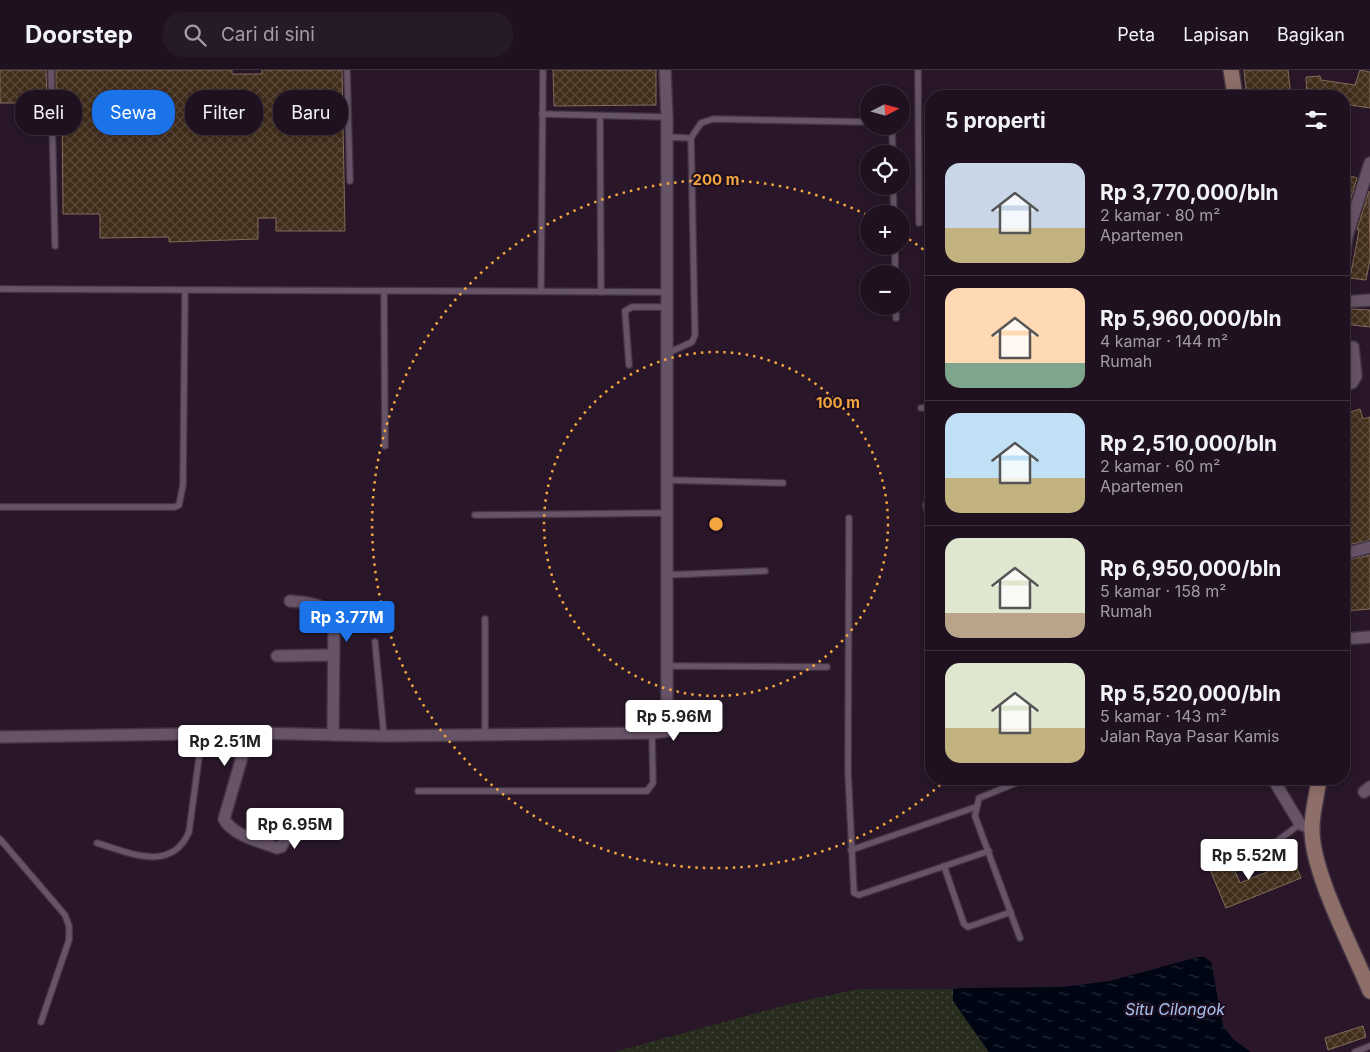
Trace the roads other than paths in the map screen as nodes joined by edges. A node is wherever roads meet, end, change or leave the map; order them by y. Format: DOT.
graph roads {
  1 [pos="51,70"];
  2 [pos="347,70"];
  3 [pos="542,70"];
  4 [pos="665,70"];
  5 [pos="918,70"];
  6 [pos="1231,70"];
  7 [pos="1234,90"];
  8 [pos="542,114"];
  9 [pos="600,116"];
  10 [pos="668,117"];
  11 [pos="860,122"];
  12 [pos="668,137"];
  13 [pos="690,138"];
  14 [pos="1370,163"];
  15 [pos="350,181"];
  16 [pos="919,223"];
  17 [pos="1350,226"];
  18 [pos="55,246"];
  19 [pos="0,290"];
  20 [pos="185,290"];
  21 [pos="384,291"];
  22 [pos="541,291"];
  23 [pos="601,292"];
  24 [pos="668,292"];
  25 [pos="1370,300"];
  26 [pos="1350,302"];
  27 [pos="668,307"];
  28 [pos="1353,346"];
  29 [pos="668,354"];
  30 [pos="629,365"];
  31 [pos="1350,384"];
  32 [pos="922,408"];
  33 [pos="925,408"];
  34 [pos="385,446"];
  35 [pos="667,480"];
  36 [pos="783,483"];
  37 [pos="0,507"];
  38 [pos="666,513"];
  39 [pos="475,515"];
  40 [pos="850,518"];
  41 [pos="1370,547"];
  42 [pos="1350,552"];
  43 [pos="765,571"];
  44 [pos="666,575"];
  45 [pos="290,601"];
  46 [pos="485,619"];
  47 [pos="1370,637"];
  48 [pos="1350,639"];
  49 [pos="375,642"];
  50 [pos="334,655"];
  51 [pos="277,656"];
  52 [pos="666,666"];
  53 [pos="827,667"];
  54 [pos="249,733"];
  55 [pos="652,733"];
  56 [pos="485,734"];
  57 [pos="202,735"];
  58 [pos="333,735"];
  59 [pos="384,736"];
  60 [pos="0,737"];
  61 [pos="1011,785"];
  62 [pos="1277,785"];
  63 [pos="1317,785"];
  64 [pos="418,791"];
  65 [pos="976,807"];
  66 [pos="1306,826"];
  67 [pos="292,828"];
  68 [pos="0,839"];
  69 [pos="97,843"];
  70 [pos="852,850"];
  71 [pos="989,851"];
  72 [pos="1253,858"];
  73 [pos="944,866"];
  74 [pos="1011,912"];
  75 [pos="1020,938"];
  76 [pos="1370,991"];
  77 [pos="41,1022"];
  78 [pos="1370,1046"];
  79 [pos="1355,1052"];
  1 -- 18 [label="lane"];
  2 -- 15 [label="lane"];
  3 -- 8 [label="lane"];
  4 -- 10 [label="street"];
  5 -- 16 [label="lane"];
  6 -- 7 [label="main road"];
  8 -- 9 [label="lane"];
  8 -- 22 [label="lane"];
  9 -- 10 [label="lane"];
  9 -- 23 [label="lane"];
  10 -- 12 [label="street"];
  11 -- 13 [label="lane"];
  12 -- 13 [label="lane"];
  12 -- 24 [label="street"];
  13 -- 29 [label="lane"];
  14 -- 17 [label="street"];
  19 -- 20 [label="lane"];
  20 -- 21 [label="lane"];
  20 -- 37 [label="lane"];
  21 -- 22 [label="lane"];
  21 -- 34 [label="lane"];
  22 -- 23 [label="lane"];
  23 -- 24 [label="lane"];
  24 -- 27 [label="street"];
  25 -- 26 [label="street"];
  27 -- 29 [label="street"];
  27 -- 30 [label="lane"];
  28 -- 31 [label="street"];
  29 -- 35 [label="street"];
  32 -- 33 [label="lane"];
  35 -- 36 [label="lane"];
  35 -- 38 [label="street"];
  38 -- 39 [label="lane"];
  38 -- 44 [label="street"];
  40 -- 70 [label="lane"];
  41 -- 42 [label="street"];
  43 -- 44 [label="lane"];
  44 -- 52 [label="street"];
  45 -- 50 [label="street"];
  46 -- 56 [label="lane"];
  47 -- 48 [label="street"];
  49 -- 59 [label="lane"];
  50 -- 51 [label="street"];
  50 -- 58 [label="street"];
  52 -- 53 [label="lane"];
  52 -- 55 [label="street"];
  54 -- 57 [label="street"];
  54 -- 58 [label="street"];
  54 -- 67 [label="street"];
  55 -- 56 [label="street"];
  55 -- 64 [label="lane"];
  56 -- 59 [label="street"];
  57 -- 60 [label="street"];
  57 -- 69 [label="lane"];
  58 -- 59 [label="street"];
  61 -- 65 [label="lane"];
  62 -- 66 [label="street"];
  63 -- 66 [label="main road"];
  65 -- 70 [label="lane"];
  65 -- 71 [label="lane"];
  66 -- 72 [label="lane"];
  66 -- 76 [label="main road"];
  68 -- 77 [label="lane"];
  70 -- 73 [label="lane"];
  71 -- 73 [label="lane"];
  71 -- 74 [label="lane"];
  73 -- 74 [label="lane"];
  74 -- 75 [label="lane"];
  78 -- 79 [label="lane"];
}
